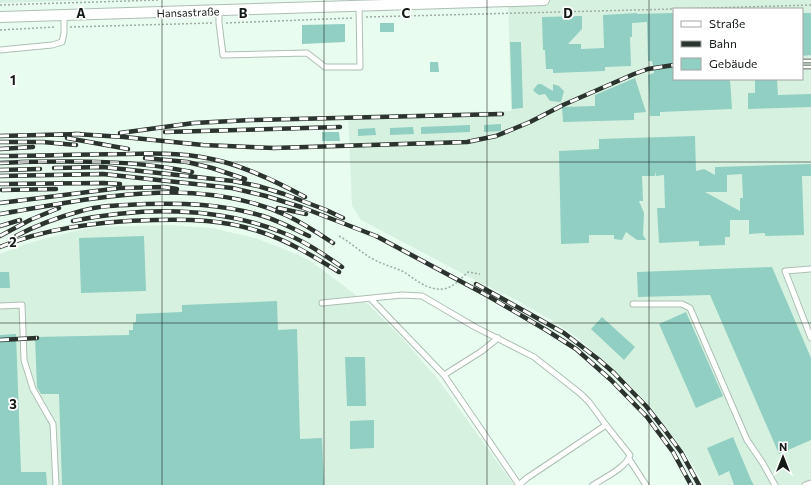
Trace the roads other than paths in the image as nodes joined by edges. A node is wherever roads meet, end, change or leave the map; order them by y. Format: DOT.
graph roads {
  1 [pos="544,0"];
  2 [pos="359,6"];
  3 [pos="219,11"];
  4 [pos="64,15"];
  5 [pos="0,17"];
  6 [pos="0,50"];
  7 [pos="811,269"];
  8 [pos="371,299"];
  9 [pos="322,303"];
  10 [pos="633,304"];
  11 [pos="0,306"];
  12 [pos="498,338"];
  13 [pos="811,338"];
  14 [pos="444,375"];
  15 [pos="606,426"];
  16 [pos="629,459"];
  17 [pos="811,483"];
  18 [pos="56,485"];
  19 [pos="519,485"];
  20 [pos="593,485"];
  21 [pos="646,485"];
  22 [pos="775,485"];
  23 [pos="805,485"];
  1 -- 2 [label="street, Hansastraße"];
  2 -- 3 [label="street, Hansastraße"];
  2 -- 3 [label="lane"];
  3 -- 4 [label="street, Hansastraße"];
  4 -- 5 [label="street, Hansastraße"];
  4 -- 6 [label="lane"];
  7 -- 13 [label="lane"];
  8 -- 9 [label="lane"];
  8 -- 12 [label="lane"];
  8 -- 14 [label="lane"];
  10 -- 22 [label="lane"];
  11 -- 18 [label="lane"];
  12 -- 14 [label="lane"];
  12 -- 15 [label="lane"];
  14 -- 19 [label="lane"];
  15 -- 16 [label="lane"];
  15 -- 19 [label="lane"];
  16 -- 20 [label="lane"];
  16 -- 21 [label="lane"];
  17 -- 23 [label="lane"];
}
